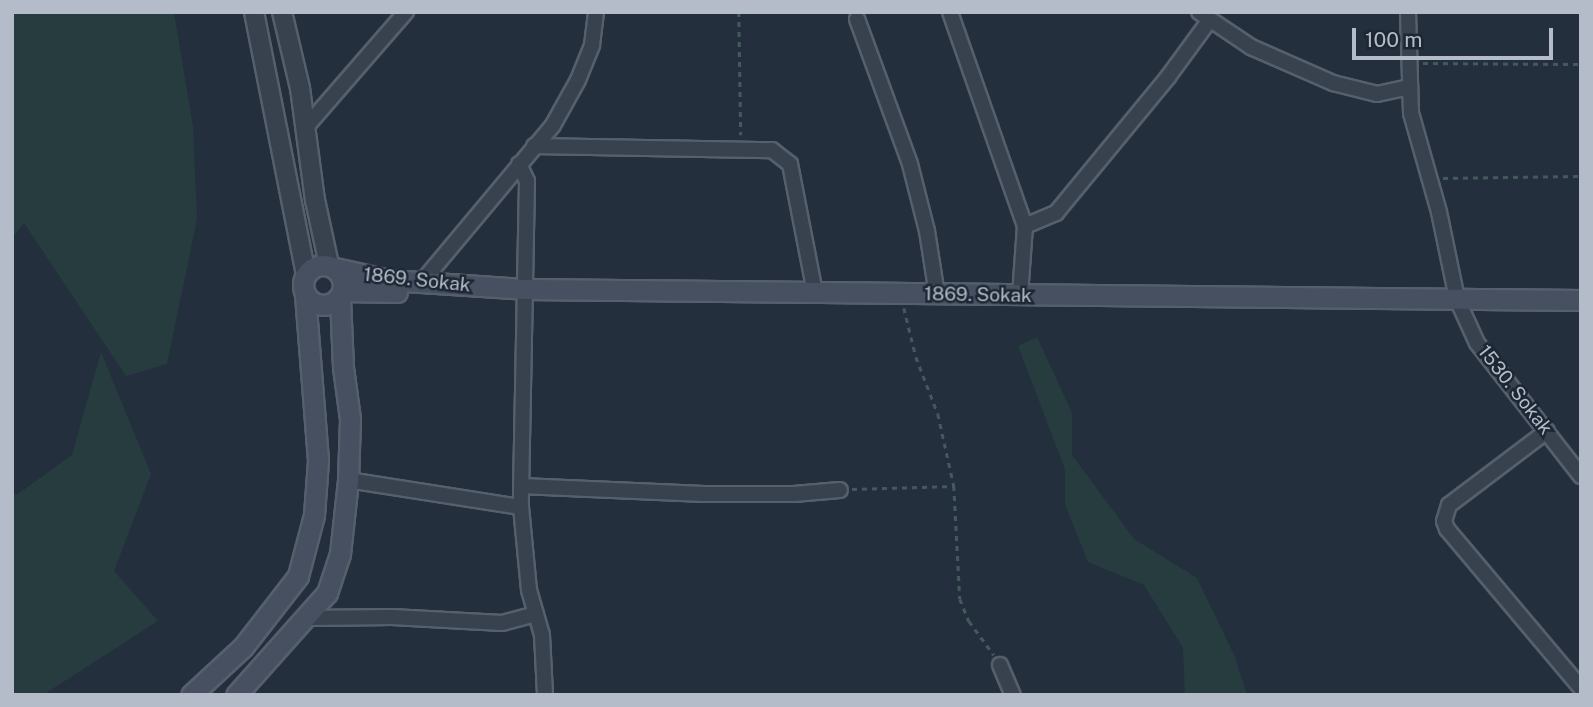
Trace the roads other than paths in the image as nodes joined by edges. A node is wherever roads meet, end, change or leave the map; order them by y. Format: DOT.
graph roads {
  1 [pos="254,12"];
  2 [pos="282,12"];
  3 [pos="406,12"];
  4 [pos="596,12"];
  5 [pos="950,12"];
  6 [pos="1408,12"];
  7 [pos="1204,17"];
  8 [pos="857,19"];
  9 [pos="1410,87"];
  10 [pos="305,128"];
  11 [pos="534,146"];
  12 [pos="519,164"];
  13 [pos="1025,226"];
  14 [pos="332,267"];
  15 [pos="306,274"];
  16 [pos="421,283"];
  17 [pos="500,288"];
  18 [pos="524,289"];
  19 [pos="378,291"];
  20 [pos="815,293"];
  21 [pos="305,294"];
  22 [pos="342,294"];
  23 [pos="937,295"];
  24 [pos="1020,296"];
  25 [pos="1457,299"];
  26 [pos="1581,300"];
  27 [pos="342,333"];
  28 [pos="1547,431"];
  29 [pos="1581,476"];
  30 [pos="348,480"];
  31 [pos="521,486"];
  32 [pos="840,490"];
  33 [pos="521,506"];
  34 [pos="536,614"];
  35 [pos="308,618"];
  36 [pos="1000,665"];
  37 [pos="1581,688"];
  38 [pos="244,692"];
  39 [pos="191,695"];
  40 [pos="545,695"];
  41 [pos="1013,695"];
  1 -- 15 [label="street"];
  2 -- 10 [label="street"];
  3 -- 10 [label="street"];
  4 -- 11 [label="street"];
  5 -- 13 [label="street"];
  6 -- 9 [label="street, 1530. Sokak"];
  7 -- 9 [label="street"];
  7 -- 13 [label="street"];
  8 -- 23 [label="street"];
  9 -- 25 [label="street, 1530. Sokak"];
  10 -- 14 [label="street"];
  11 -- 12 [label="street"];
  11 -- 20 [label="street"];
  12 -- 16 [label="street"];
  12 -- 18 [label="street"];
  13 -- 24 [label="street"];
  14 -- 15 [label="main road"];
  14 -- 16 [label="main road, 1869. Sokak"];
  14 -- 22 [label="main road"];
  15 -- 21 [label="main road"];
  16 -- 17 [label="main road, 1869. Sokak"];
  17 -- 18 [label="main road, 1869. Sokak"];
  17 -- 19 [label="main road, 1869. Sokak"];
  18 -- 20 [label="main road, 1869. Sokak"];
  18 -- 31 [label="street"];
  19 -- 22 [label="main road, 1869. Sokak"];
  19 -- 27 [label="main road"];
  20 -- 23 [label="main road, 1869. Sokak"];
  21 -- 22 [label="main road"];
  21 -- 39 [label="main road"];
  22 -- 27 [label="main road"];
  23 -- 24 [label="main road, 1869. Sokak"];
  24 -- 25 [label="main road, 1869. Sokak"];
  25 -- 26 [label="main road, 1869. Sokak"];
  25 -- 28 [label="street, 1530. Sokak"];
  27 -- 30 [label="main road"];
  28 -- 29 [label="street, 1530. Sokak"];
  28 -- 37 [label="street"];
  30 -- 33 [label="street"];
  30 -- 35 [label="main road"];
  31 -- 32 [label="street"];
  31 -- 33 [label="street"];
  33 -- 34 [label="street"];
  34 -- 35 [label="street"];
  34 -- 40 [label="street"];
  35 -- 38 [label="main road"];
  36 -- 41 [label="street"];
}
